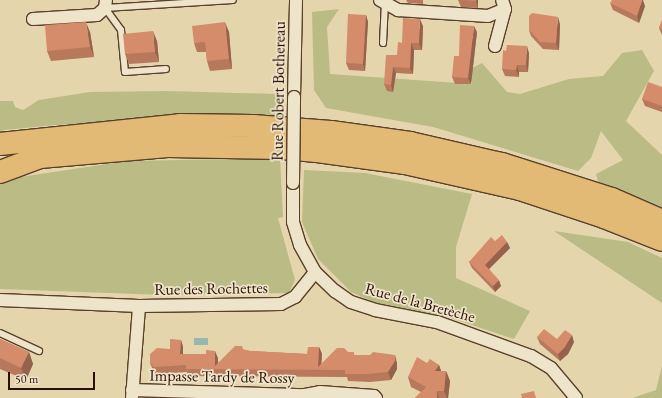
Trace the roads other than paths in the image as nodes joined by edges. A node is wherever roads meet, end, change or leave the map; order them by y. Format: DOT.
graph roads {
  1 [pos="233,0"];
  2 [pos="296,0"];
  3 [pos="383,1"];
  4 [pos="106,4"];
  5 [pos="503,5"];
  6 [pos="33,19"];
  7 [pos="383,43"];
  8 [pos="495,46"];
  9 [pos="166,69"];
  10 [pos="0,144"];
  11 [pos="40,157"];
  12 [pos="0,164"];
  13 [pos="0,172"];
  14 [pos="293,183"];
  15 [pos="662,221"];
  16 [pos="662,240"];
  17 [pos="314,272"];
  18 [pos="0,300"];
  19 [pos="139,306"];
  20 [pos="0,333"];
  21 [pos="39,351"];
  22 [pos="132,394"];
  23 [pos="191,395"];
  24 [pos="307,396"];
  25 [pos="376,398"];
  26 [pos="576,398"];
  1 -- 4 [label="lane"];
  2 -- 14 [label="street, Rue Robert Bothereau, bridge"];
  3 -- 5 [label="street"];
  3 -- 7 [label="lane"];
  4 -- 6 [label="street"];
  4 -- 9 [label="lane"];
  5 -- 8 [label="street"];
  10 -- 15 [label="highway"];
  11 -- 12 [label="highway"];
  11 -- 13 [label="highway"];
  11 -- 16 [label="highway"];
  14 -- 17 [label="street, Rue de la Bretèche"];
  17 -- 19 [label="street, Rue des Rochettes"];
  17 -- 26 [label="street, Rue de la Bretèche"];
  18 -- 19 [label="street"];
  19 -- 22 [label="street, Rue des Rochettes"];
  20 -- 21 [label="lane"];
  22 -- 23 [label="street, Impasse Tardy de Rossy"];
  23 -- 24 [label="street, Impasse Tardy de Rossy"];
  24 -- 25 [label="street, Impasse Tardy de Rossy"];
}
